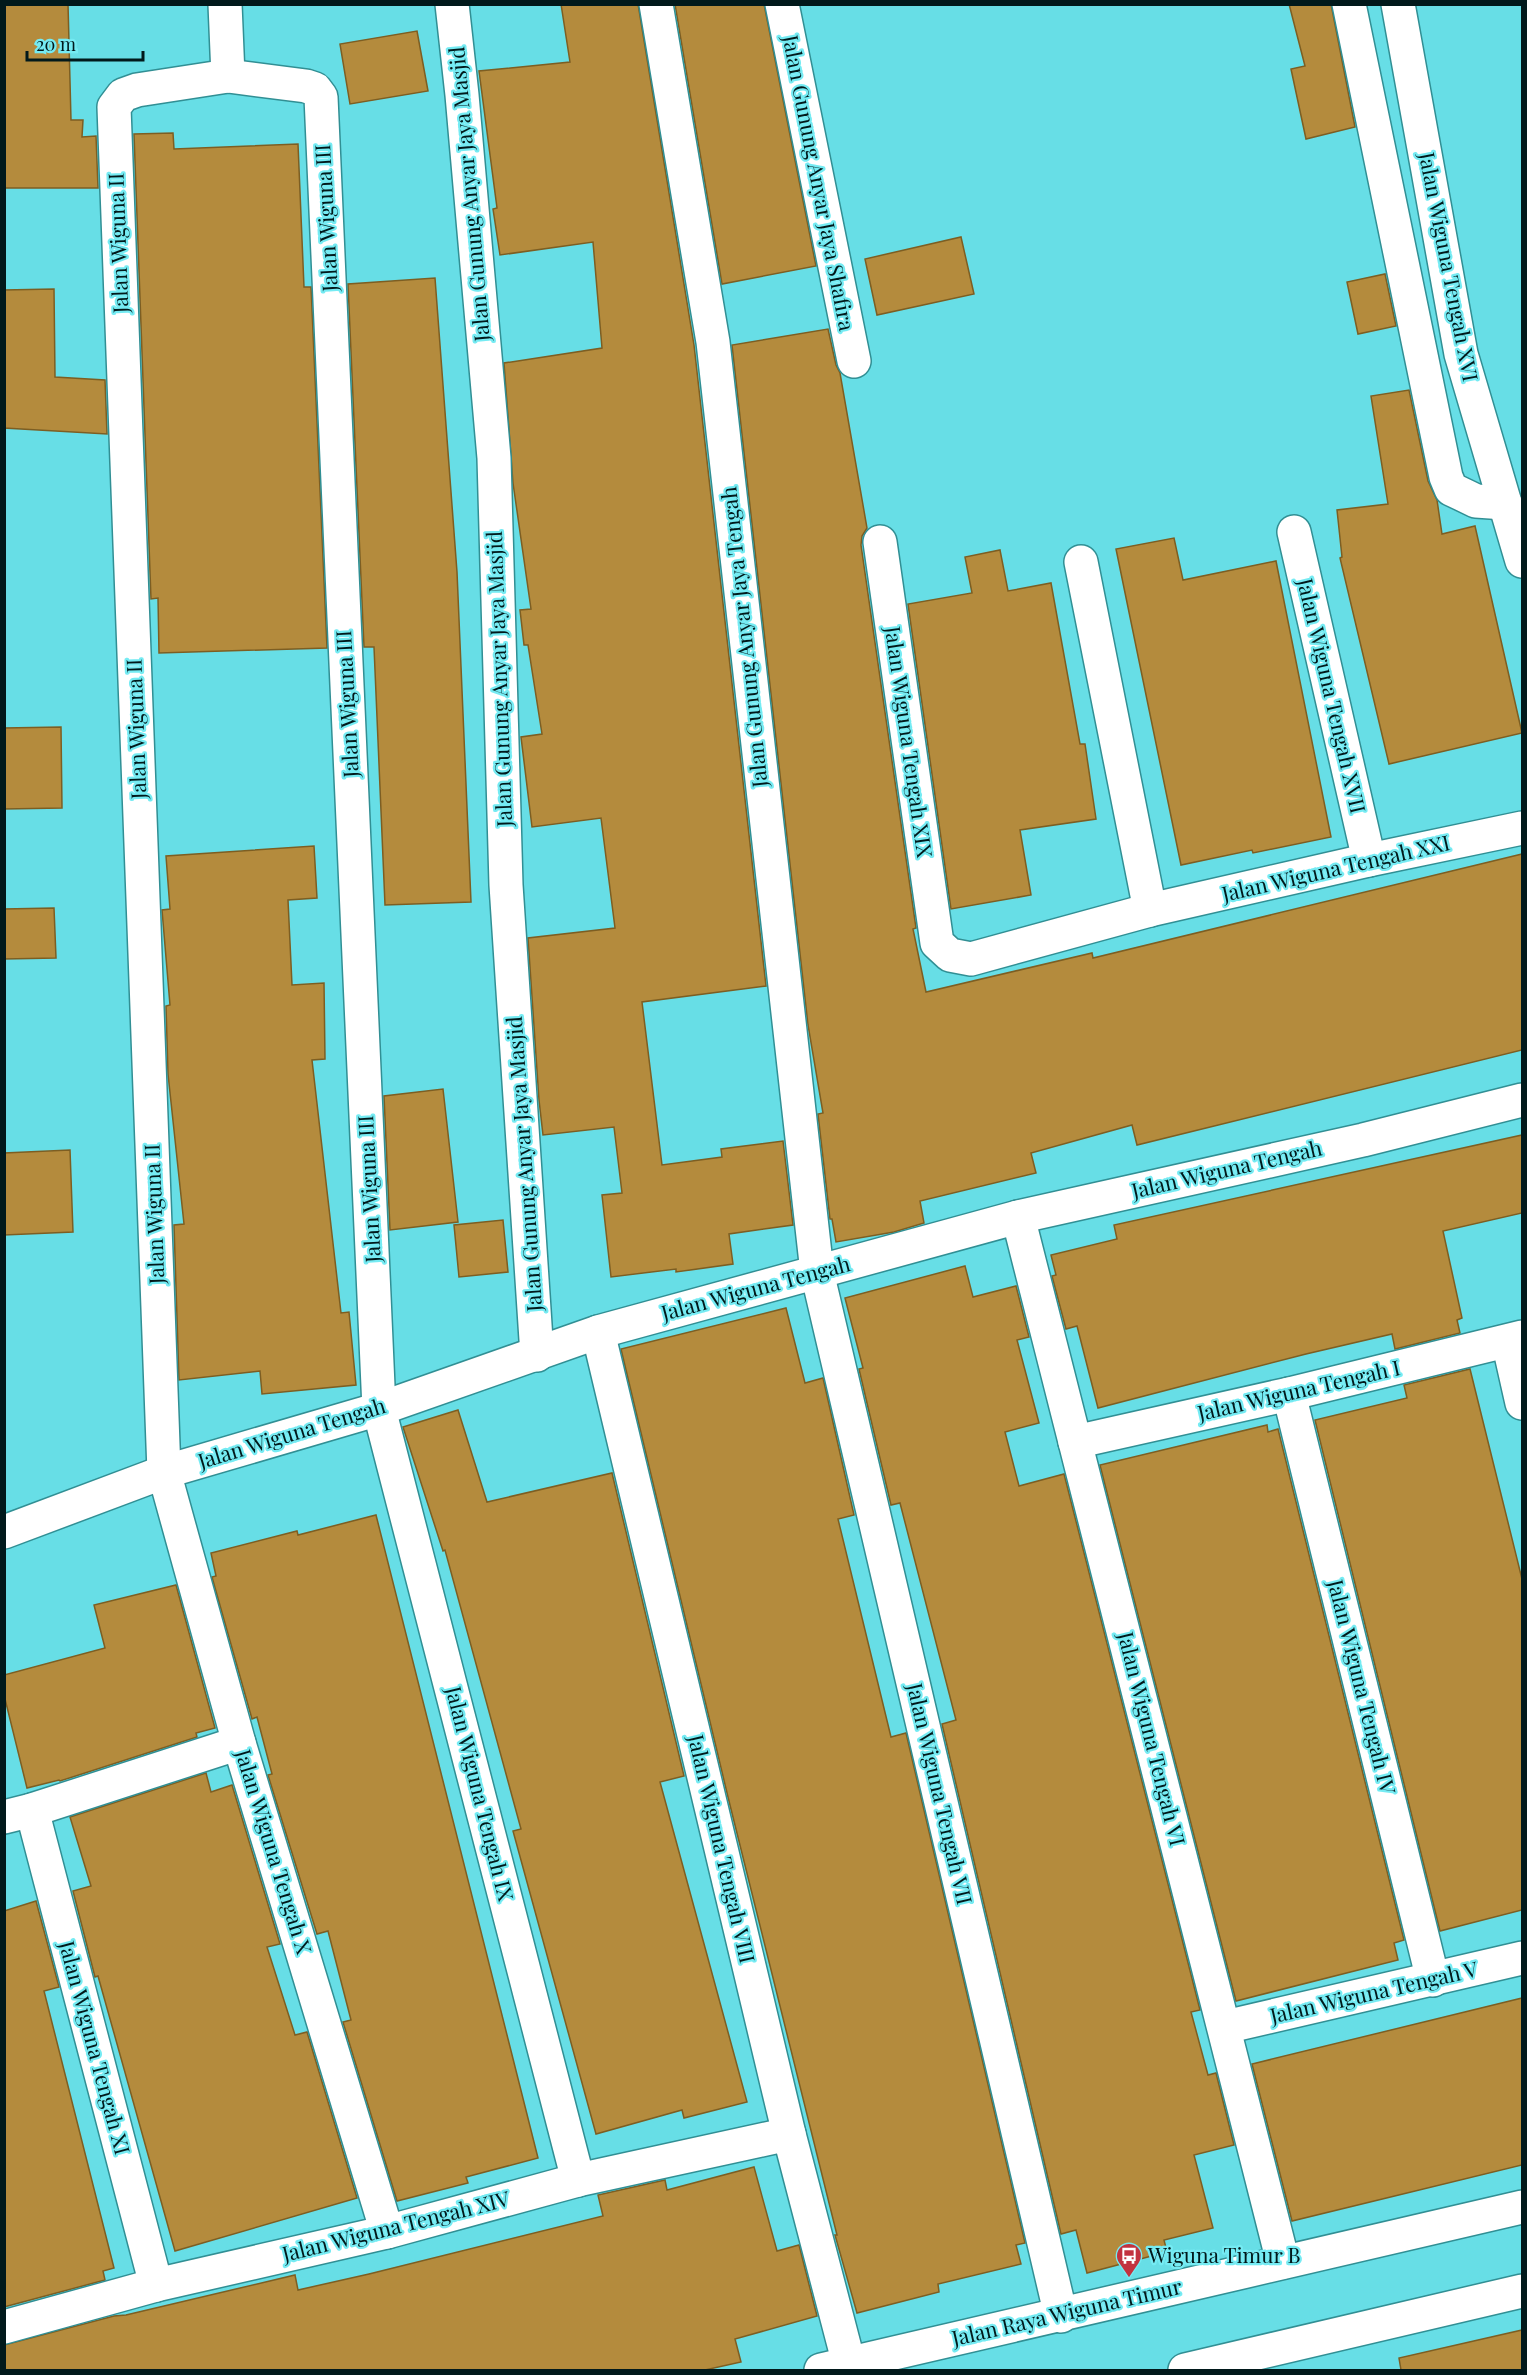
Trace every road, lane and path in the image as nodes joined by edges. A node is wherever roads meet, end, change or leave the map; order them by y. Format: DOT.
graph roads {
  1 [pos="225,4"];
  2 [pos="452,4"];
  3 [pos="656,4"];
  4 [pos="782,4"];
  5 [pos="1349,4"];
  6 [pos="1398,4"];
  7 [pos="228,75"];
  8 [pos="854,361"];
  9 [pos="1505,502"];
  10 [pos="1294,532"];
  11 [pos="880,542"];
  12 [pos="1522,561"];
  13 [pos="1081,562"];
  14 [pos="1522,828"];
  15 [pos="1369,860"];
  16 [pos="1150,910"];
  17 [pos="937,943"];
  18 [pos="1522,1100"];
  19 [pos="1018,1218"];
  20 [pos="817,1272"];
  21 [pos="598,1332"];
  22 [pos="1515,1339"];
  23 [pos="537,1355"];
  24 [pos="1289,1394"];
  25 [pos="1522,1403"];
  26 [pos="380,1409"];
  27 [pos="1075,1442"];
  28 [pos="164,1472"];
  29 [pos="4,1532"];
  30 [pos="239,1743"];
  31 [pos="18,1814"];
  32 [pos="1522,1958"];
  33 [pos="1433,1980"];
  34 [pos="1225,2027"];
  35 [pos="789,2134"];
  36 [pos="578,2180"];
  37 [pos="1522,2207"];
  38 [pos="387,2232"];
  39 [pos="1283,2262"];
  40 [pos="156,2285"];
  41 [pos="1522,2291"];
  42 [pos="1061,2316"];
  43 [pos="4,2327"];
  44 [pos="835,2367"];
  45 [pos="1204,2369"];
  1 -- 7 [label="street"];
  2 -- 23 [label="street, Jalan Gunung Anyar Jaya Masjid"];
  3 -- 20 [label="street, Jalan Gunung Anyar Jaya Tengah"];
  4 -- 8 [label="street, Jalan Gunung Anyar Jaya Shafira"];
  5 -- 9 [label="street"];
  6 -- 9 [label="street, Jalan Wiguna Tengah XVI"];
  7 -- 26 [label="street, Jalan Wiguna III"];
  7 -- 28 [label="street, Jalan Wiguna II"];
  9 -- 12 [label="street, Jalan Wiguna Tengah XVI"];
  10 -- 15 [label="street, Jalan Wiguna Tengah XVII"];
  11 -- 17 [label="street, Jalan Wiguna Tengah XIX"];
  13 -- 16 [label="street"];
  14 -- 15 [label="street, Jalan Wiguna Tengah XXI"];
  15 -- 16 [label="street, Jalan Wiguna Tengah XXI"];
  16 -- 17 [label="street, Jalan Wiguna Tengah XXI"];
  18 -- 19 [label="street, Jalan Wiguna Tengah"];
  19 -- 20 [label="street, Jalan Wiguna Tengah"];
  19 -- 27 [label="street, Jalan Wiguna Tengah VI"];
  20 -- 21 [label="street, Jalan Wiguna Tengah"];
  20 -- 42 [label="street, Jalan Wiguna Tengah VII"];
  21 -- 23 [label="street, Jalan Wiguna Tengah"];
  21 -- 35 [label="street, Jalan Wiguna Tengah VIII"];
  22 -- 24 [label="street, Jalan Wiguna Tengah I"];
  22 -- 25 [label="street"];
  23 -- 26 [label="street, Jalan Wiguna Tengah"];
  24 -- 27 [label="street, Jalan Wiguna Tengah I"];
  24 -- 33 [label="street, Jalan Wiguna Tengah IV"];
  26 -- 28 [label="street, Jalan Wiguna Tengah"];
  26 -- 36 [label="street, Jalan Wiguna Tengah IX"];
  27 -- 34 [label="street, Jalan Wiguna Tengah VI"];
  28 -- 29 [label="street, Jalan Wiguna Tengah"];
  28 -- 30 [label="street, Jalan Wiguna Tengah X"];
  30 -- 31 [label="street"];
  30 -- 38 [label="street, Jalan Wiguna Tengah X"];
  31 -- 40 [label="street, Jalan Wiguna Tengah XI"];
  32 -- 33 [label="street, Jalan Wiguna Tengah V"];
  33 -- 34 [label="street, Jalan Wiguna Tengah V"];
  34 -- 39 [label="street, Jalan Wiguna Tengah VI"];
  35 -- 36 [label="street, Jalan Wiguna Tengah XIV"];
  35 -- 44 [label="street, Jalan Wiguna Tengah VIII"];
  36 -- 38 [label="street, Jalan Wiguna Tengah XIV"];
  37 -- 39 [label="street, Jalan Raya Wiguna Timur"];
  38 -- 40 [label="street, Jalan Wiguna Tengah XIV"];
  39 -- 42 [label="street, Jalan Raya Wiguna Timur"];
  40 -- 43 [label="street, Jalan Wiguna Tengah XIV"];
  41 -- 45 [label="street"];
  42 -- 44 [label="street, Jalan Raya Wiguna Timur"];
}
